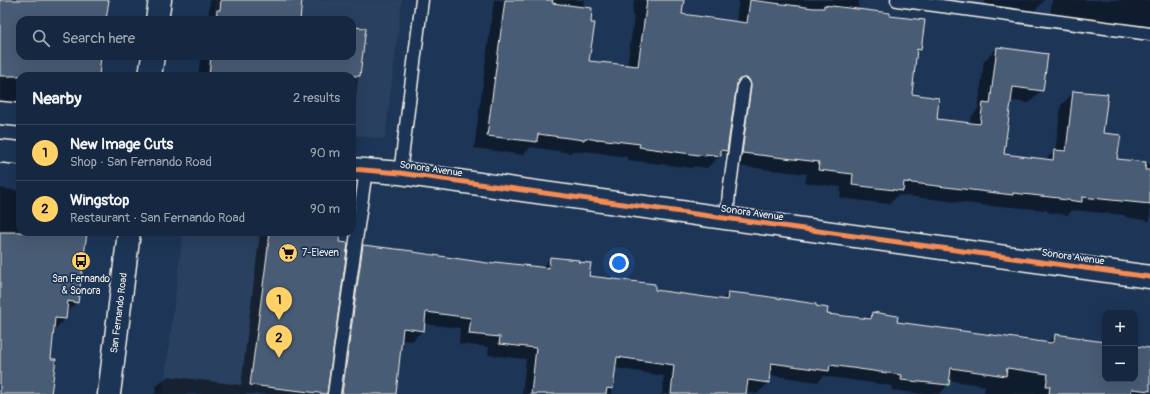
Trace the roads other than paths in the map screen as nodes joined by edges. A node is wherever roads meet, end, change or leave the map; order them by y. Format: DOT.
graph roads {
  1 [pos="160,0"];
  2 [pos="422,0"];
  3 [pos="897,0"];
  4 [pos="158,16"];
  5 [pos="1150,34"];
  6 [pos="152,60"];
  7 [pos="151,72"];
  8 [pos="744,85"];
  9 [pos="0,113"];
  10 [pos="16,115"];
  11 [pos="0,151"];
  12 [pos="16,153"];
  13 [pos="359,169"];
  14 [pos="400,173"];
  15 [pos="356,196"];
  16 [pos="727,218"];
  17 [pos="129,236"];
  18 [pos="352,236"];
  19 [pos="1150,277"];
  20 [pos="109,394"];
  21 [pos="334,394"];
  1 -- 4 [label="street"];
  2 -- 14 [label="lane"];
  3 -- 5 [label="lane"];
  6 -- 7 [label="street"];
  8 -- 16 [label="lane"];
  9 -- 10 [label="street"];
  11 -- 12 [label="street"];
  13 -- 14 [label="street, Sonora Avenue"];
  13 -- 15 [label="lane"];
  14 -- 16 [label="street, Sonora Avenue"];
  16 -- 19 [label="street, Sonora Avenue"];
  17 -- 20 [label="street, San Fernando Road"];
  18 -- 21 [label="lane"];
}
